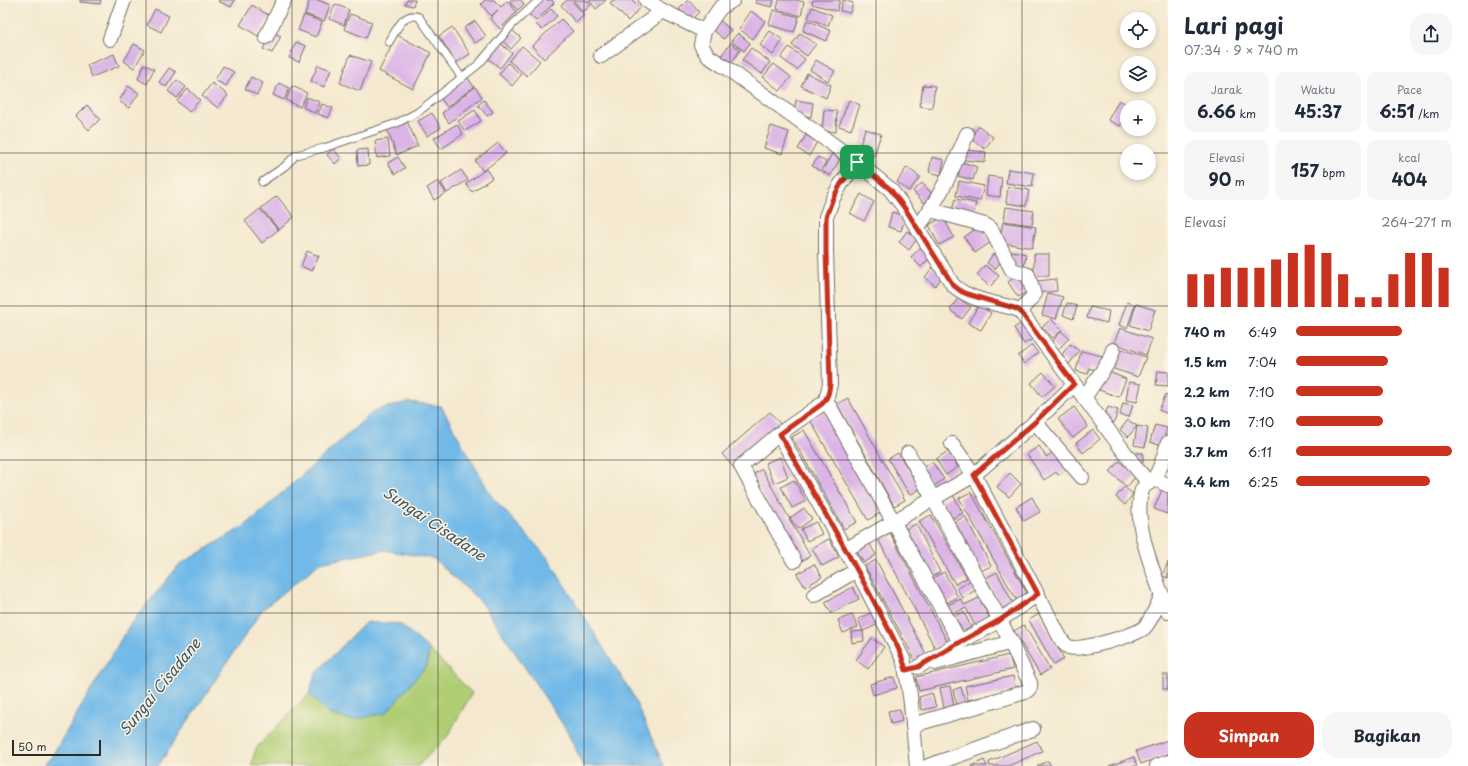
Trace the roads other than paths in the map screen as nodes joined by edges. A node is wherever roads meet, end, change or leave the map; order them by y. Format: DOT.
graph roads {
  1 [pos="124,0"];
  2 [pos="284,0"];
  3 [pos="539,0"];
  4 [pos="646,0"];
  5 [pos="733,0"];
  6 [pos="663,11"];
  7 [pos="704,31"];
  8 [pos="266,37"];
  9 [pos="110,39"];
  10 [pos="389,42"];
  11 [pos="601,56"];
  12 [pos="462,78"];
  13 [pos="967,134"];
  14 [pos="857,162"];
  15 [pos="262,182"];
  16 [pos="931,210"];
  17 [pos="917,228"];
  18 [pos="1020,311"];
  19 [pos="1113,350"];
  20 [pos="1074,384"];
  21 [pos="1084,398"];
  22 [pos="826,400"];
  23 [pos="1035,422"];
  24 [pos="780,434"];
  25 [pos="1168,443"];
  26 [pos="952,444"];
  27 [pos="908,452"];
  28 [pos="974,475"];
  29 [pos="1082,477"];
  30 [pos="1151,481"];
  31 [pos="1168,485"];
  32 [pos="933,499"];
  33 [pos="893,522"];
  34 [pos="845,550"];
  35 [pos="794,561"];
  36 [pos="857,570"];
  37 [pos="1038,594"];
  38 [pos="814,595"];
  39 [pos="1162,595"];
  40 [pos="1168,612"];
  41 [pos="1000,620"];
  42 [pos="960,642"];
  43 [pos="1012,642"];
  44 [pos="912,669"];
  45 [pos="913,725"];
  46 [pos="1033,729"];
  47 [pos="1168,762"];
  48 [pos="917,766"];
  49 [pos="928,766"];
  50 [pos="1157,766"];
  1 -- 9 [label="street"];
  2 -- 8 [label="street"];
  3 -- 12 [label="lane"];
  4 -- 6 [label="street"];
  5 -- 7 [label="street"];
  6 -- 7 [label="street"];
  6 -- 11 [label="street"];
  7 -- 14 [label="street"];
  10 -- 12 [label="lane"];
  12 -- 15 [label="lane"];
  13 -- 16 [label="street"];
  14 -- 17 [label="street"];
  14 -- 22 [label="street"];
  16 -- 17 [label="street"];
  16 -- 18 [label="street"];
  17 -- 18 [label="street"];
  18 -- 20 [label="street"];
  19 -- 21 [label="street"];
  20 -- 21 [label="street"];
  20 -- 23 [label="street"];
  21 -- 30 [label="street"];
  22 -- 24 [label="street"];
  22 -- 33 [label="street"];
  23 -- 28 [label="street"];
  23 -- 29 [label="street"];
  24 -- 34 [label="street"];
  24 -- 35 [label="street"];
  25 -- 30 [label="street"];
  26 -- 28 [label="street"];
  27 -- 32 [label="street"];
  28 -- 32 [label="street"];
  28 -- 37 [label="street"];
  30 -- 31 [label="street"];
  30 -- 39 [label="street"];
  32 -- 33 [label="street"];
  32 -- 41 [label="street"];
  33 -- 34 [label="street"];
  33 -- 42 [label="street"];
  34 -- 36 [label="street"];
  36 -- 38 [label="street"];
  36 -- 44 [label="street"];
  37 -- 39 [label="street"];
  37 -- 41 [label="street"];
  39 -- 40 [label="street"];
  41 -- 42 [label="street"];
  41 -- 43 [label="street"];
  42 -- 44 [label="street"];
  43 -- 44 [label="street"];
  43 -- 45 [label="street"];
  44 -- 45 [label="street"];
  45 -- 48 [label="street"];
  46 -- 49 [label="street"];
  47 -- 50 [label="street"];
}
